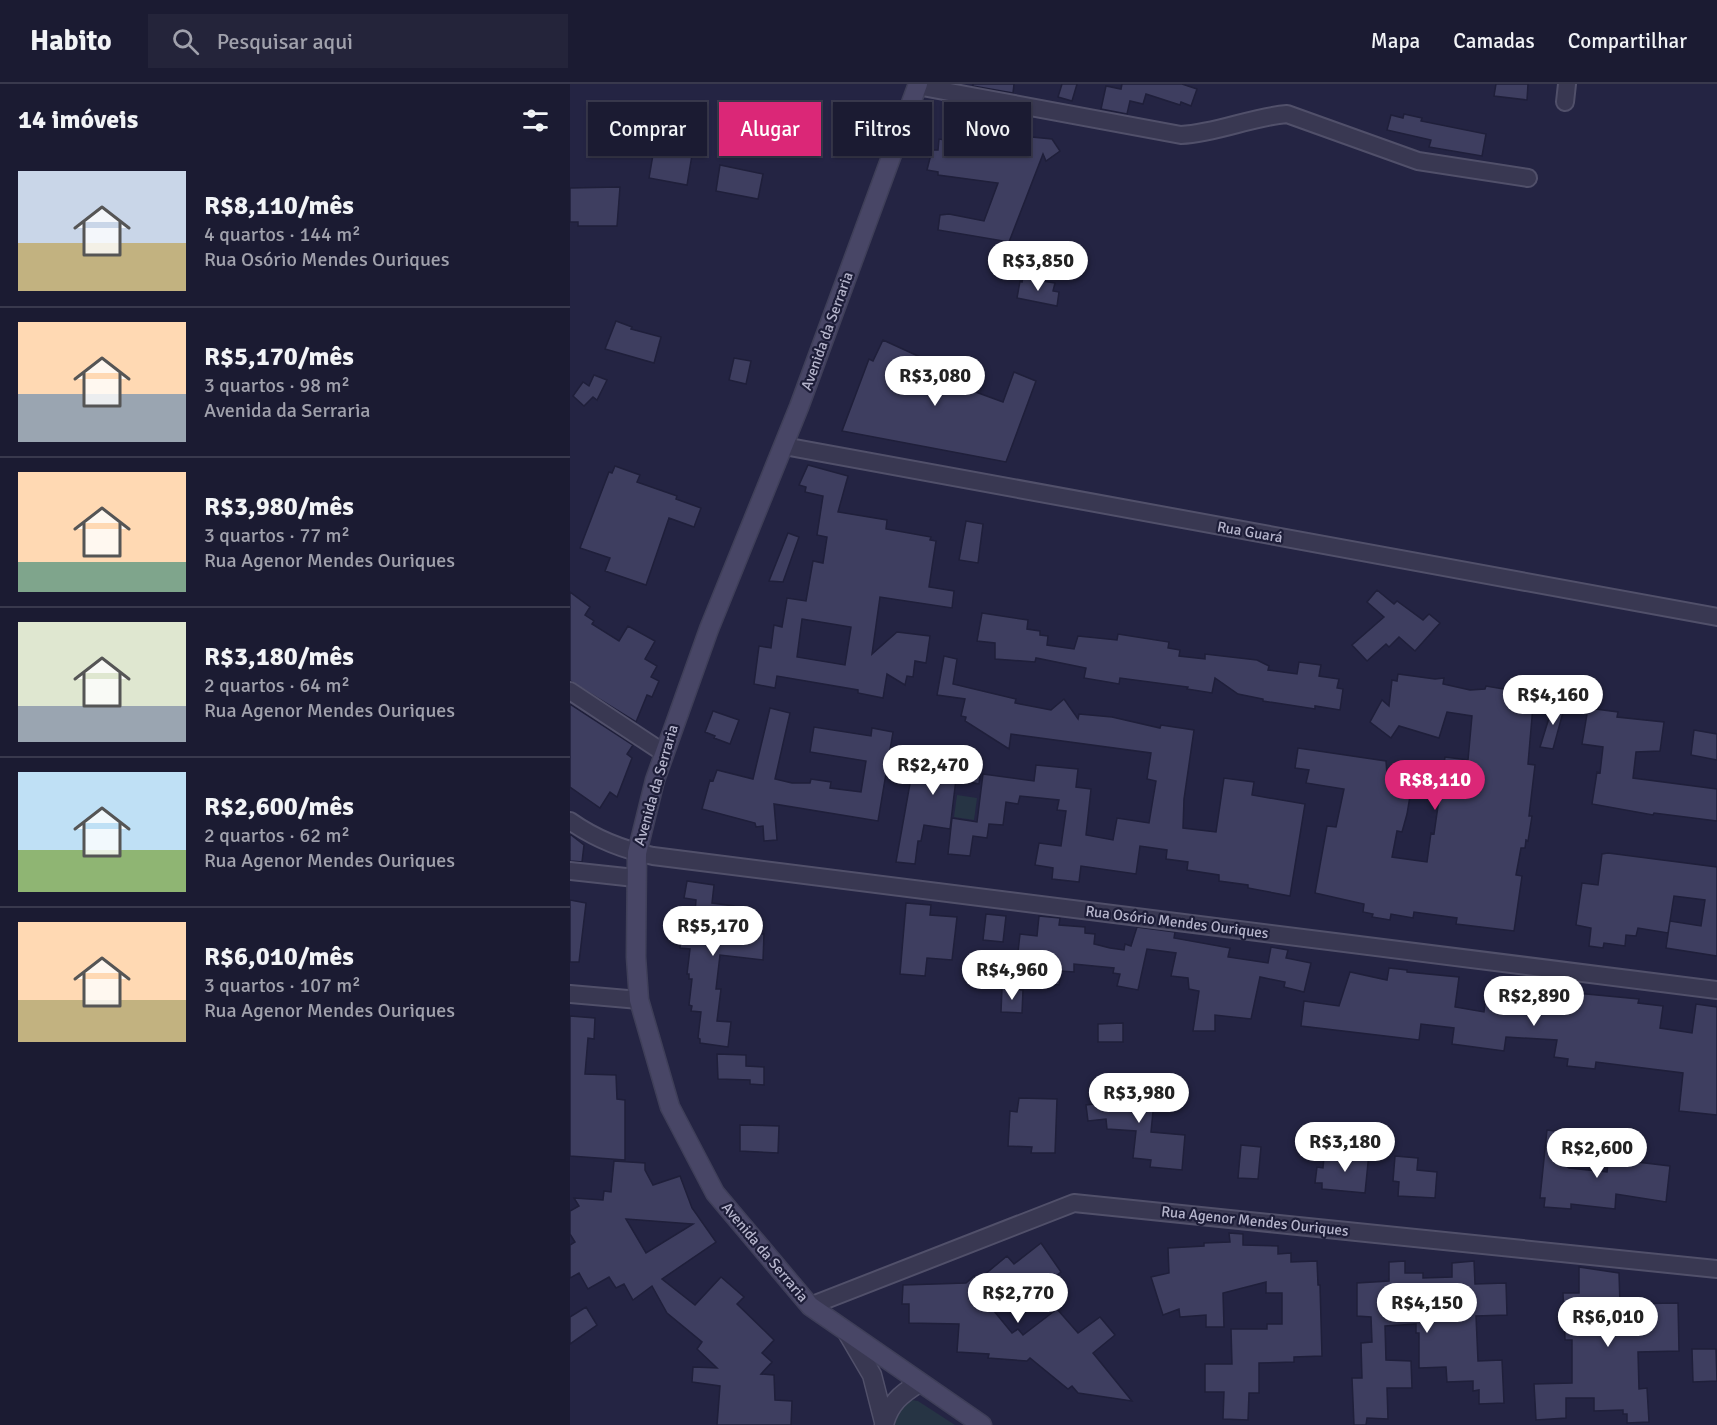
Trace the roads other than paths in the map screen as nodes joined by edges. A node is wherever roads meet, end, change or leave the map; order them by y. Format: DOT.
graph roads {
  1 [pos="1567,84"];
  2 [pos="918,85"];
  3 [pos="1565,102"];
  4 [pos="1528,178"];
  5 [pos="784,446"];
  6 [pos="1717,616"];
  7 [pos="570,691"];
  8 [pos="664,753"];
  9 [pos="570,821"];
  10 [pos="637,853"];
  11 [pos="570,871"];
  12 [pos="634,878"];
  13 [pos="1717,990"];
  14 [pos="570,994"];
  15 [pos="639,999"];
  16 [pos="1717,1269"];
  17 [pos="810,1306"];
  18 [pos="848,1334"];
  19 [pos="919,1383"];
  20 [pos="884,1423"];
  21 [pos="982,1425"];
  1 -- 3 [label="street"];
  2 -- 4 [label="street"];
  2 -- 5 [label="main road, Avenida da Serraria"];
  5 -- 6 [label="street, Rua Guará"];
  5 -- 8 [label="main road, Avenida da Serraria"];
  7 -- 8 [label="street"];
  8 -- 10 [label="main road, Avenida da Serraria"];
  9 -- 10 [label="street, Rua Osório Mendes Ouriques"];
  10 -- 12 [label="main road, Avenida da Serraria"];
  10 -- 13 [label="street, Rua Osório Mendes Ouriques"];
  11 -- 12 [label="street"];
  12 -- 15 [label="main road, Avenida da Serraria"];
  14 -- 15 [label="street"];
  15 -- 17 [label="main road, Avenida da Serraria"];
  16 -- 17 [label="street, Rua Agenor Mendes Ouriques"];
  17 -- 18 [label="main road, Avenida da Serraria"];
  18 -- 19 [label="main road, Avenida da Serraria"];
  18 -- 20 [label="street"];
  19 -- 20 [label="street"];
  19 -- 21 [label="main road, Avenida da Serraria"];
}
